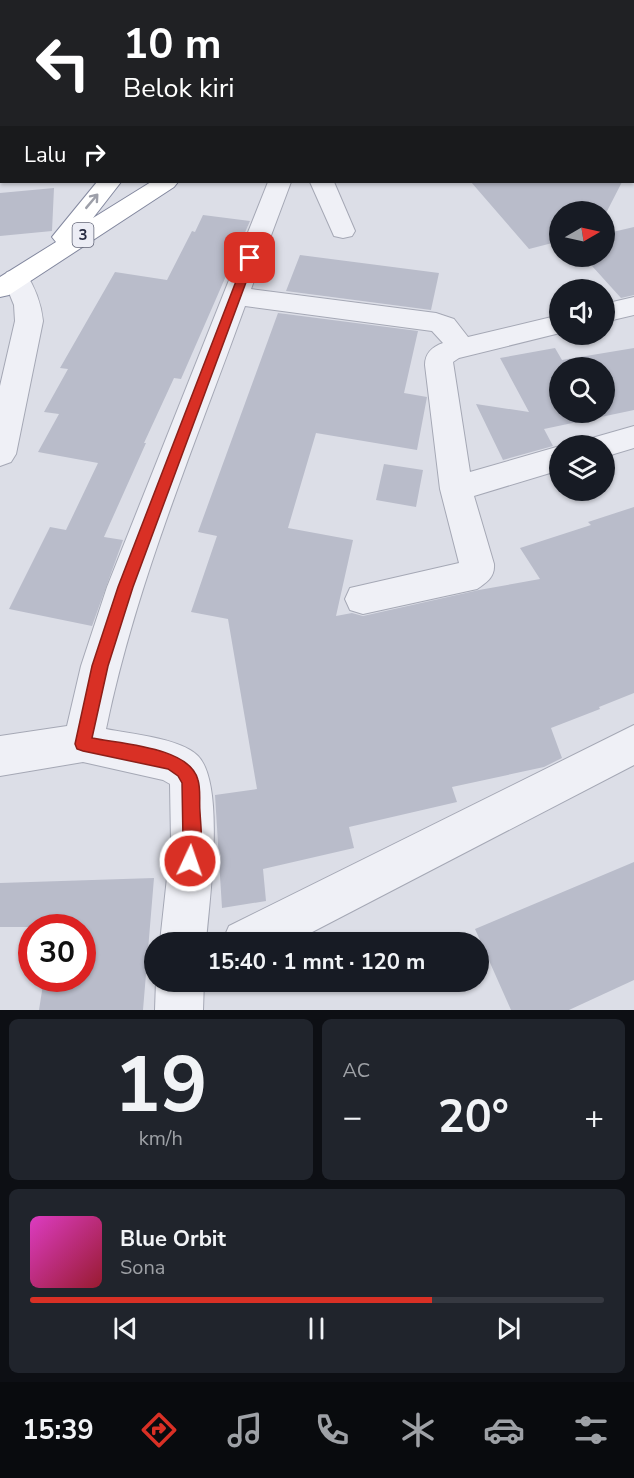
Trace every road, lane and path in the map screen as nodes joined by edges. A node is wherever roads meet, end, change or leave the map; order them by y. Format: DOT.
graph roads {
  1 [pos="108,183"];
  2 [pos="164,183"];
  3 [pos="279,183"];
  4 [pos="322,183"];
  5 [pos="343,231"];
  6 [pos="51,256"];
  7 [pos="8,283"];
  8 [pos="236,296"];
  9 [pos="634,306"];
  10 [pos="615,310"];
  11 [pos="549,327"];
  12 [pos="461,347"];
  13 [pos="634,437"];
  14 [pos="615,443"];
  15 [pos="0,454"];
  16 [pos="549,461"];
  17 [pos="456,489"];
  18 [pos="363,598"];
  19 [pos="83,744"];
  20 [pos="634,744"];
  21 [pos="0,756"];
  22 [pos="184,932"];
  23 [pos="265,932"];
  24 [pos="180,992"];
  25 [pos="179,1010"];
  6 -- 1 [label="highway, one-way"];
  2 -- 6 [label="highway, 3"];
  3 -- 8 [label="street"];
  4 -- 5 [label="street"];
  6 -- 7 [label="highway, 3"];
  7 -- 15 [label="street"];
  8 -- 12 [label="street"];
  8 -- 19 [label="street"];
  9 -- 10 [label="street"];
  11 -- 12 [label="street"];
  12 -- 17 [label="street"];
  13 -- 14 [label="street"];
  16 -- 17 [label="street"];
  17 -- 18 [label="street"];
  19 -- 21 [label="street"];
  19 -- 22 [label="street"];
  20 -- 23 [label="street"];
  24 -- 25 [label="street"];
}
